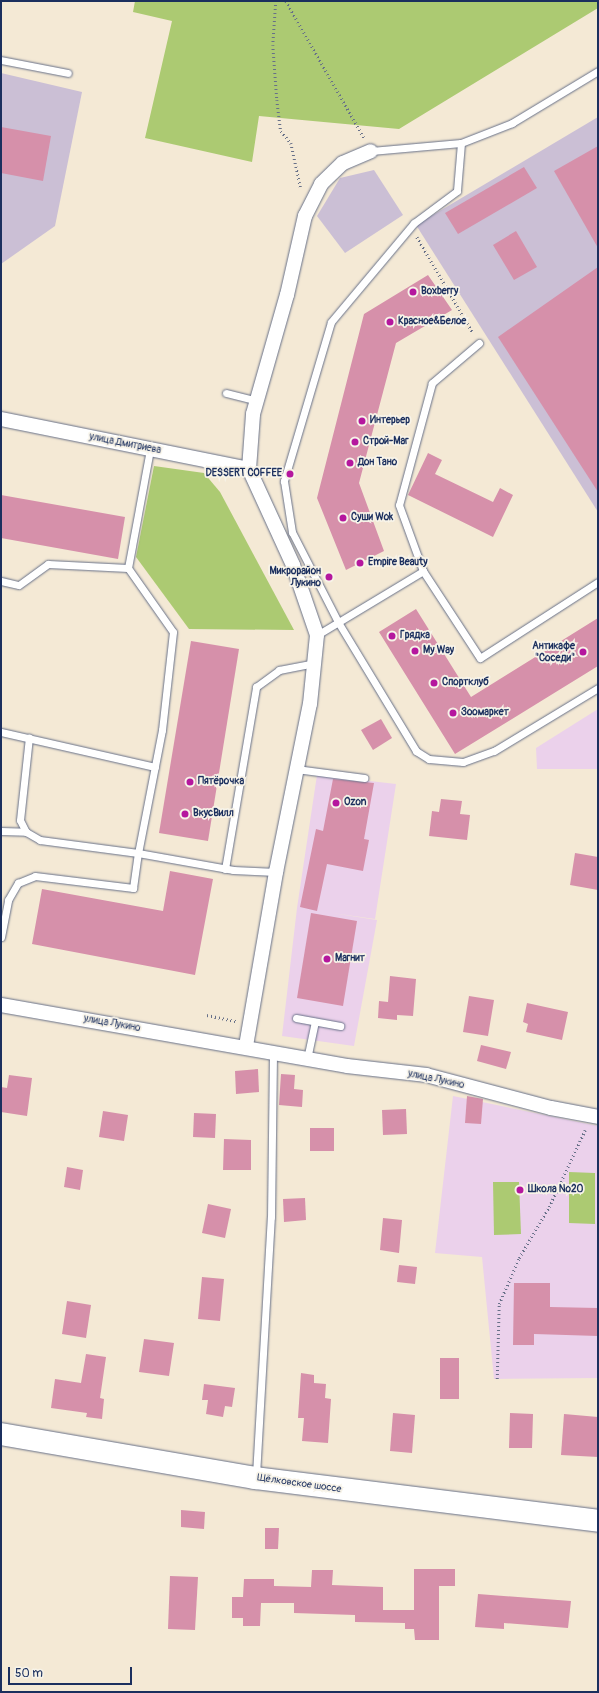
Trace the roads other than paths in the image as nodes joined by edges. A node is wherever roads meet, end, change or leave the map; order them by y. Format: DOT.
graph roads {
  1 [pos="1,60"];
  2 [pos="598,72"];
  3 [pos="68,73"];
  4 [pos="461,143"];
  5 [pos="371,151"];
  6 [pos="479,343"];
  7 [pos="226,393"];
  8 [pos="257,401"];
  9 [pos="1,419"];
  10 [pos="150,449"];
  11 [pos="249,469"];
  12 [pos="128,568"];
  13 [pos="423,571"];
  14 [pos="1,581"];
  15 [pos="598,582"];
  16 [pos="338,622"];
  17 [pos="317,635"];
  18 [pos="314,663"];
  19 [pos="598,688"];
  20 [pos="1,732"];
  21 [pos="29,737"];
  22 [pos="155,767"];
  23 [pos="296,769"];
  24 [pos="364,778"];
  25 [pos="1,831"];
  26 [pos="26,832"];
  27 [pos="138,853"];
  28 [pos="225,869"];
  29 [pos="276,872"];
  30 [pos="1,937"];
  31 [pos="1,1005"];
  32 [pos="296,1018"];
  33 [pos="315,1022"];
  34 [pos="340,1026"];
  35 [pos="246,1046"];
  36 [pos="273,1052"];
  37 [pos="307,1059"];
  38 [pos="593,1120"];
  39 [pos="1,1434"];
  40 [pos="255,1478"];
  41 [pos="598,1521"];
  1 -- 3 [label="lane"];
  2 -- 4 [label="lane"];
  4 -- 5 [label="lane"];
  4 -- 16 [label="lane"];
  5 -- 8 [label="street"];
  6 -- 13 [label="lane"];
  7 -- 8 [label="lane"];
  8 -- 11 [label="street"];
  9 -- 10 [label="street, улица Дмитриева"];
  10 -- 11 [label="street, улица Дмитриева"];
  10 -- 12 [label="lane"];
  11 -- 17 [label="street"];
  12 -- 14 [label="lane"];
  12 -- 22 [label="lane"];
  13 -- 15 [label="lane"];
  13 -- 16 [label="lane"];
  16 -- 17 [label="lane"];
  16 -- 19 [label="lane"];
  17 -- 18 [label="street"];
  18 -- 23 [label="street"];
  18 -- 28 [label="lane"];
  20 -- 21 [label="lane"];
  21 -- 22 [label="lane"];
  21 -- 26 [label="lane"];
  22 -- 27 [label="lane"];
  23 -- 24 [label="lane"];
  23 -- 29 [label="street"];
  25 -- 26 [label="lane"];
  26 -- 27 [label="lane"];
  27 -- 28 [label="lane"];
  27 -- 30 [label="lane"];
  28 -- 29 [label="lane"];
  29 -- 35 [label="street"];
  31 -- 35 [label="street, улица Лукино"];
  32 -- 33 [label="lane"];
  33 -- 34 [label="lane"];
  33 -- 37 [label="lane"];
  35 -- 36 [label="street, улица Лукино"];
  36 -- 37 [label="street, улица Лукино"];
  36 -- 40 [label="lane"];
  37 -- 38 [label="street, улица Лукино"];
  39 -- 40 [label="main road, Щёлковское шоссе"];
  40 -- 41 [label="main road, Щёлковское шоссе"];
}
